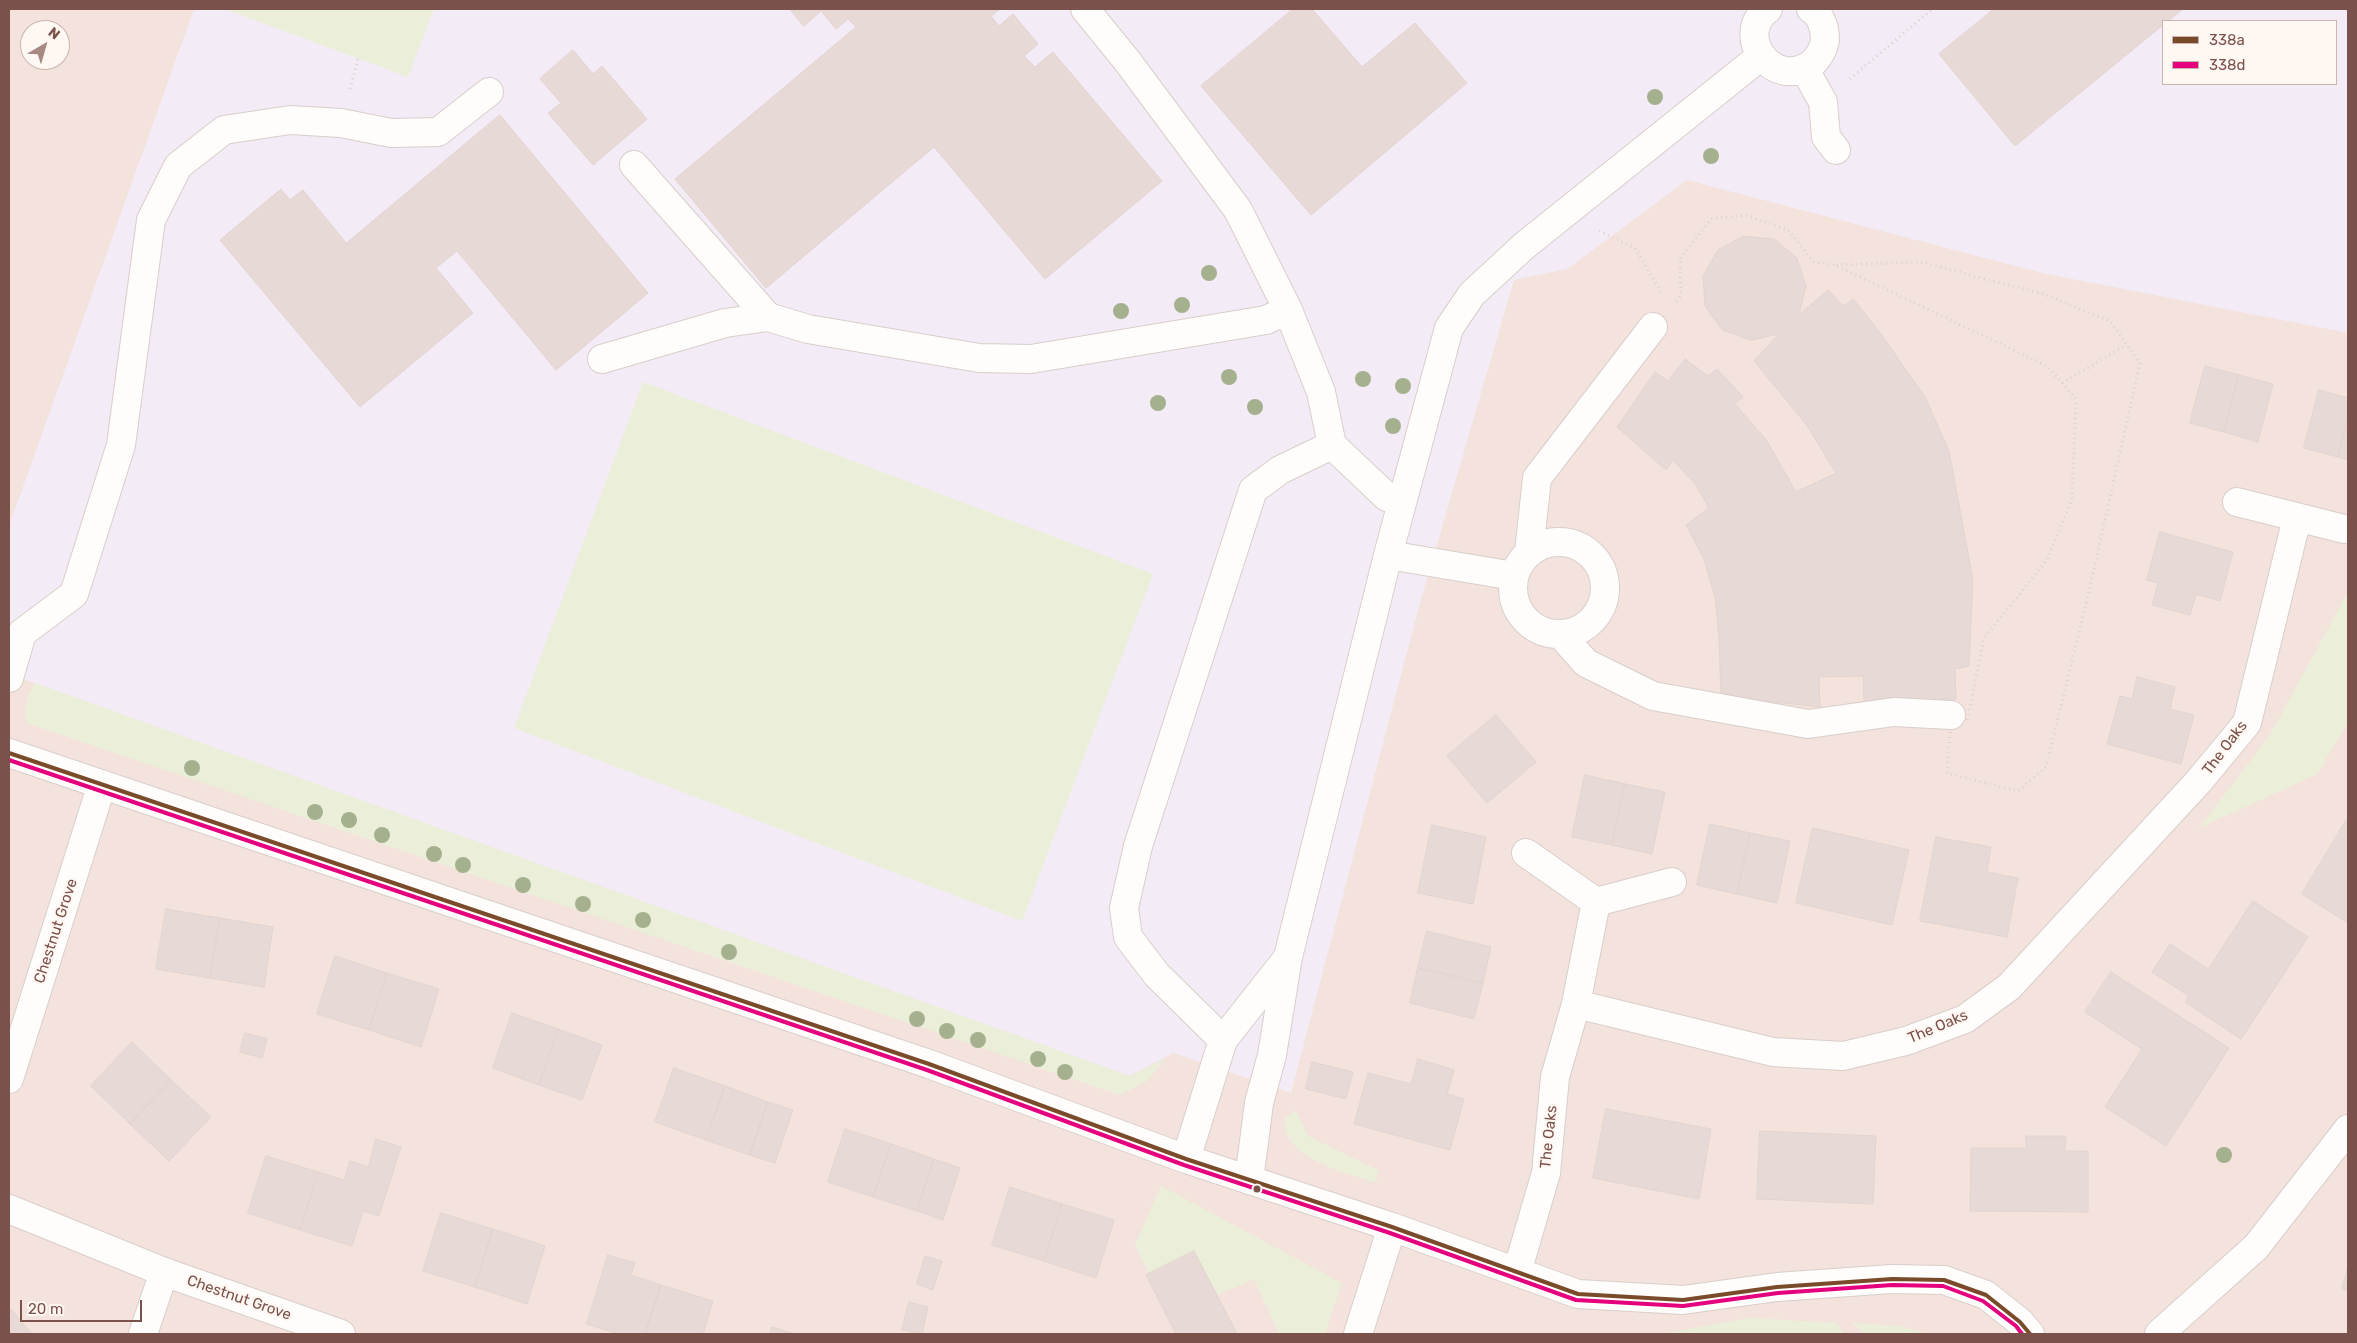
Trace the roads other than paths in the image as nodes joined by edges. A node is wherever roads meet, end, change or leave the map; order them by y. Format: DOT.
graph roads {
  1 [pos="1085,9"];
  2 [pos="1811,9"];
  3 [pos="1763,10"];
  4 [pos="1761,56"];
  5 [pos="1804,68"];
  6 [pos="489,92"];
  7 [pos="1836,150"];
  8 [pos="634,165"];
  9 [pos="1288,310"];
  10 [pos="768,317"];
  11 [pos="1653,326"];
  12 [pos="602,359"];
  13 [pos="1332,445"];
  14 [pos="1402,502"];
  15 [pos="2237,502"];
  16 [pos="2297,518"];
  17 [pos="2344,530"];
  18 [pos="1529,552"];
  19 [pos="1388,555"];
  20 [pos="1514,576"];
  21 [pos="1561,636"];
  22 [pos="9,678"];
  23 [pos="1951,715"];
  24 [pos="9,753"];
  25 [pos="102,784"];
  26 [pos="1526,852"];
  27 [pos="1672,882"];
  28 [pos="1596,902"];
  29 [pos="1288,957"];
  30 [pos="1576,1004"];
  31 [pos="1223,1040"];
  32 [pos="9,1079"];
  33 [pos="2348,1129"];
  34 [pos="1186,1158"];
  35 [pos="1250,1180"];
  36 [pos="9,1209"];
  37 [pos="1392,1227"];
  38 [pos="164,1272"];
  39 [pos="1517,1272"];
  40 [pos="144,1334"];
  41 [pos="341,1334"];
  42 [pos="1358,1334"];
  43 [pos="2030,1334"];
  44 [pos="2159,1334"];
  1 -- 9 [label="street"];
  2 -- 5 [label="street"];
  3 -- 4 [label="street"];
  4 -- 5 [label="street"];
  4 -- 14 [label="street"];
  5 -- 7 [label="street"];
  6 -- 22 [label="street"];
  8 -- 10 [label="street"];
  9 -- 10 [label="street"];
  9 -- 13 [label="street"];
  10 -- 12 [label="street"];
  11 -- 18 [label="street"];
  13 -- 14 [label="street"];
  13 -- 31 [label="street"];
  14 -- 19 [label="street"];
  15 -- 16 [label="street"];
  16 -- 17 [label="street"];
  16 -- 30 [label="street, The Oaks"];
  18 -- 20 [label="street"];
  18 -- 21 [label="street"];
  19 -- 20 [label="street"];
  19 -- 29 [label="street"];
  20 -- 21 [label="street"];
  21 -- 23 [label="street"];
  24 -- 25 [label="street"];
  25 -- 32 [label="street, Chestnut Grove"];
  25 -- 34 [label="street"];
  26 -- 28 [label="street"];
  27 -- 28 [label="street"];
  28 -- 30 [label="street"];
  29 -- 31 [label="street"];
  29 -- 35 [label="street"];
  30 -- 39 [label="street, The Oaks"];
  31 -- 34 [label="street"];
  33 -- 44 [label="street"];
  34 -- 35 [label="street"];
  35 -- 37 [label="street"];
  36 -- 38 [label="street, Chestnut Grove"];
  37 -- 39 [label="street"];
  37 -- 42 [label="street"];
  38 -- 40 [label="street"];
  38 -- 41 [label="street, Chestnut Grove"];
  39 -- 43 [label="street"];
}
